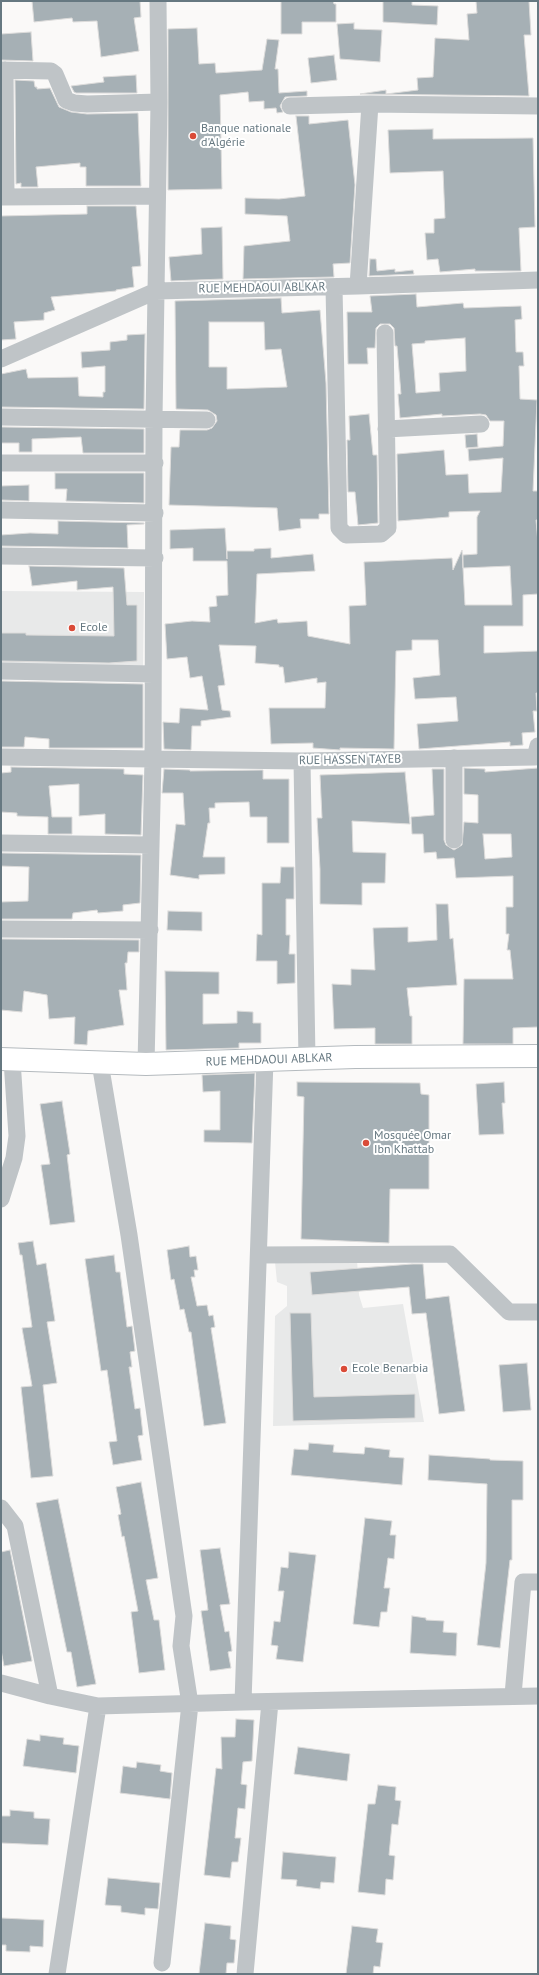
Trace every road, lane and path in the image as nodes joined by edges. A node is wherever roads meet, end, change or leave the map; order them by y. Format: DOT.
graph roads {
  1 [pos="158,1"];
  2 [pos="3,70"];
  3 [pos="159,102"];
  4 [pos="370,104"];
  5 [pos="290,106"];
  6 [pos="538,106"];
  7 [pos="158,196"];
  8 [pos="3,197"];
  9 [pos="538,280"];
  10 [pos="358,286"];
  11 [pos="334,287"];
  12 [pos="156,290"];
  13 [pos="385,333"];
  14 [pos="1,359"];
  15 [pos="1,417"];
  16 [pos="154,418"];
  17 [pos="207,420"];
  18 [pos="481,424"];
  19 [pos="386,429"];
  20 [pos="1,463"];
  21 [pos="155,463"];
  22 [pos="1,510"];
  23 [pos="155,513"];
  24 [pos="1,556"];
  25 [pos="155,558"];
  26 [pos="1,671"];
  27 [pos="153,674"];
  28 [pos="538,746"];
  29 [pos="1,757"];
  30 [pos="454,758"];
  31 [pos="152,759"];
  32 [pos="302,761"];
  33 [pos="454,840"];
  34 [pos="1,843"];
  35 [pos="152,845"];
  36 [pos="1,929"];
  37 [pos="150,930"];
  38 [pos="538,1056"];
  39 [pos="307,1059"];
  40 [pos="7,1060"];
  41 [pos="265,1060"];
  42 [pos="100,1063"];
  43 [pos="146,1064"];
  44 [pos="1,1199"];
  45 [pos="259,1255"];
  46 [pos="538,1312"];
  47 [pos="1,1508"];
  48 [pos="538,1582"];
  49 [pos="1,1683"];
  50 [pos="513,1695"];
  51 [pos="50,1696"];
  52 [pos="538,1696"];
  53 [pos="243,1702"];
  54 [pos="270,1702"];
  55 [pos="190,1704"];
  56 [pos="98,1706"];
  57 [pos="162,1963"];
  58 [pos="57,1974"];
  59 [pos="245,1974"];
  1 -- 3 [label="street"];
  2 -- 3 [label="street"];
  2 -- 8 [label="street"];
  3 -- 7 [label="street"];
  4 -- 5 [label="street"];
  4 -- 6 [label="street"];
  4 -- 10 [label="street"];
  7 -- 8 [label="street"];
  7 -- 12 [label="street"];
  9 -- 10 [label="street, RUE MEHDAOUI ABLKAR"];
  10 -- 11 [label="street, RUE MEHDAOUI ABLKAR"];
  11 -- 12 [label="street, RUE MEHDAOUI ABLKAR"];
  11 -- 19 [label="street"];
  12 -- 14 [label="street, RUE MEHDAOUI ABLKAR"];
  12 -- 16 [label="street"];
  13 -- 19 [label="street"];
  15 -- 16 [label="street"];
  16 -- 17 [label="street"];
  16 -- 21 [label="street"];
  18 -- 19 [label="street"];
  20 -- 21 [label="street"];
  21 -- 23 [label="street"];
  22 -- 23 [label="street"];
  23 -- 25 [label="street"];
  24 -- 25 [label="street"];
  25 -- 27 [label="street"];
  26 -- 27 [label="street"];
  27 -- 31 [label="street"];
  28 -- 30 [label="street, RUE HASSEN TAYEB"];
  29 -- 31 [label="street, RUE HASSEN TAYEB"];
  30 -- 32 [label="street, RUE HASSEN TAYEB"];
  30 -- 33 [label="street"];
  31 -- 32 [label="street, RUE HASSEN TAYEB"];
  31 -- 35 [label="street"];
  32 -- 39 [label="street"];
  34 -- 35 [label="street"];
  35 -- 37 [label="street"];
  36 -- 37 [label="street"];
  37 -- 43 [label="street"];
  38 -- 39 [label="street, RUE MEHDAOUI ABLKAR"];
  39 -- 41 [label="street, RUE MEHDAOUI ABLKAR"];
  40 -- 42 [label="street, RUE MEHDAOUI ABLKAR"];
  40 -- 44 [label="street"];
  41 -- 43 [label="street, RUE MEHDAOUI ABLKAR"];
  41 -- 45 [label="street"];
  42 -- 43 [label="street, RUE MEHDAOUI ABLKAR"];
  42 -- 55 [label="street"];
  45 -- 46 [label="street"];
  45 -- 53 [label="street"];
  47 -- 51 [label="street"];
  48 -- 50 [label="street"];
  49 -- 51 [label="street"];
  50 -- 52 [label="street"];
  50 -- 54 [label="street"];
  51 -- 56 [label="street"];
  53 -- 54 [label="street"];
  53 -- 55 [label="street"];
  54 -- 59 [label="street"];
  55 -- 56 [label="street"];
  55 -- 57 [label="street"];
  56 -- 58 [label="street"];
}
